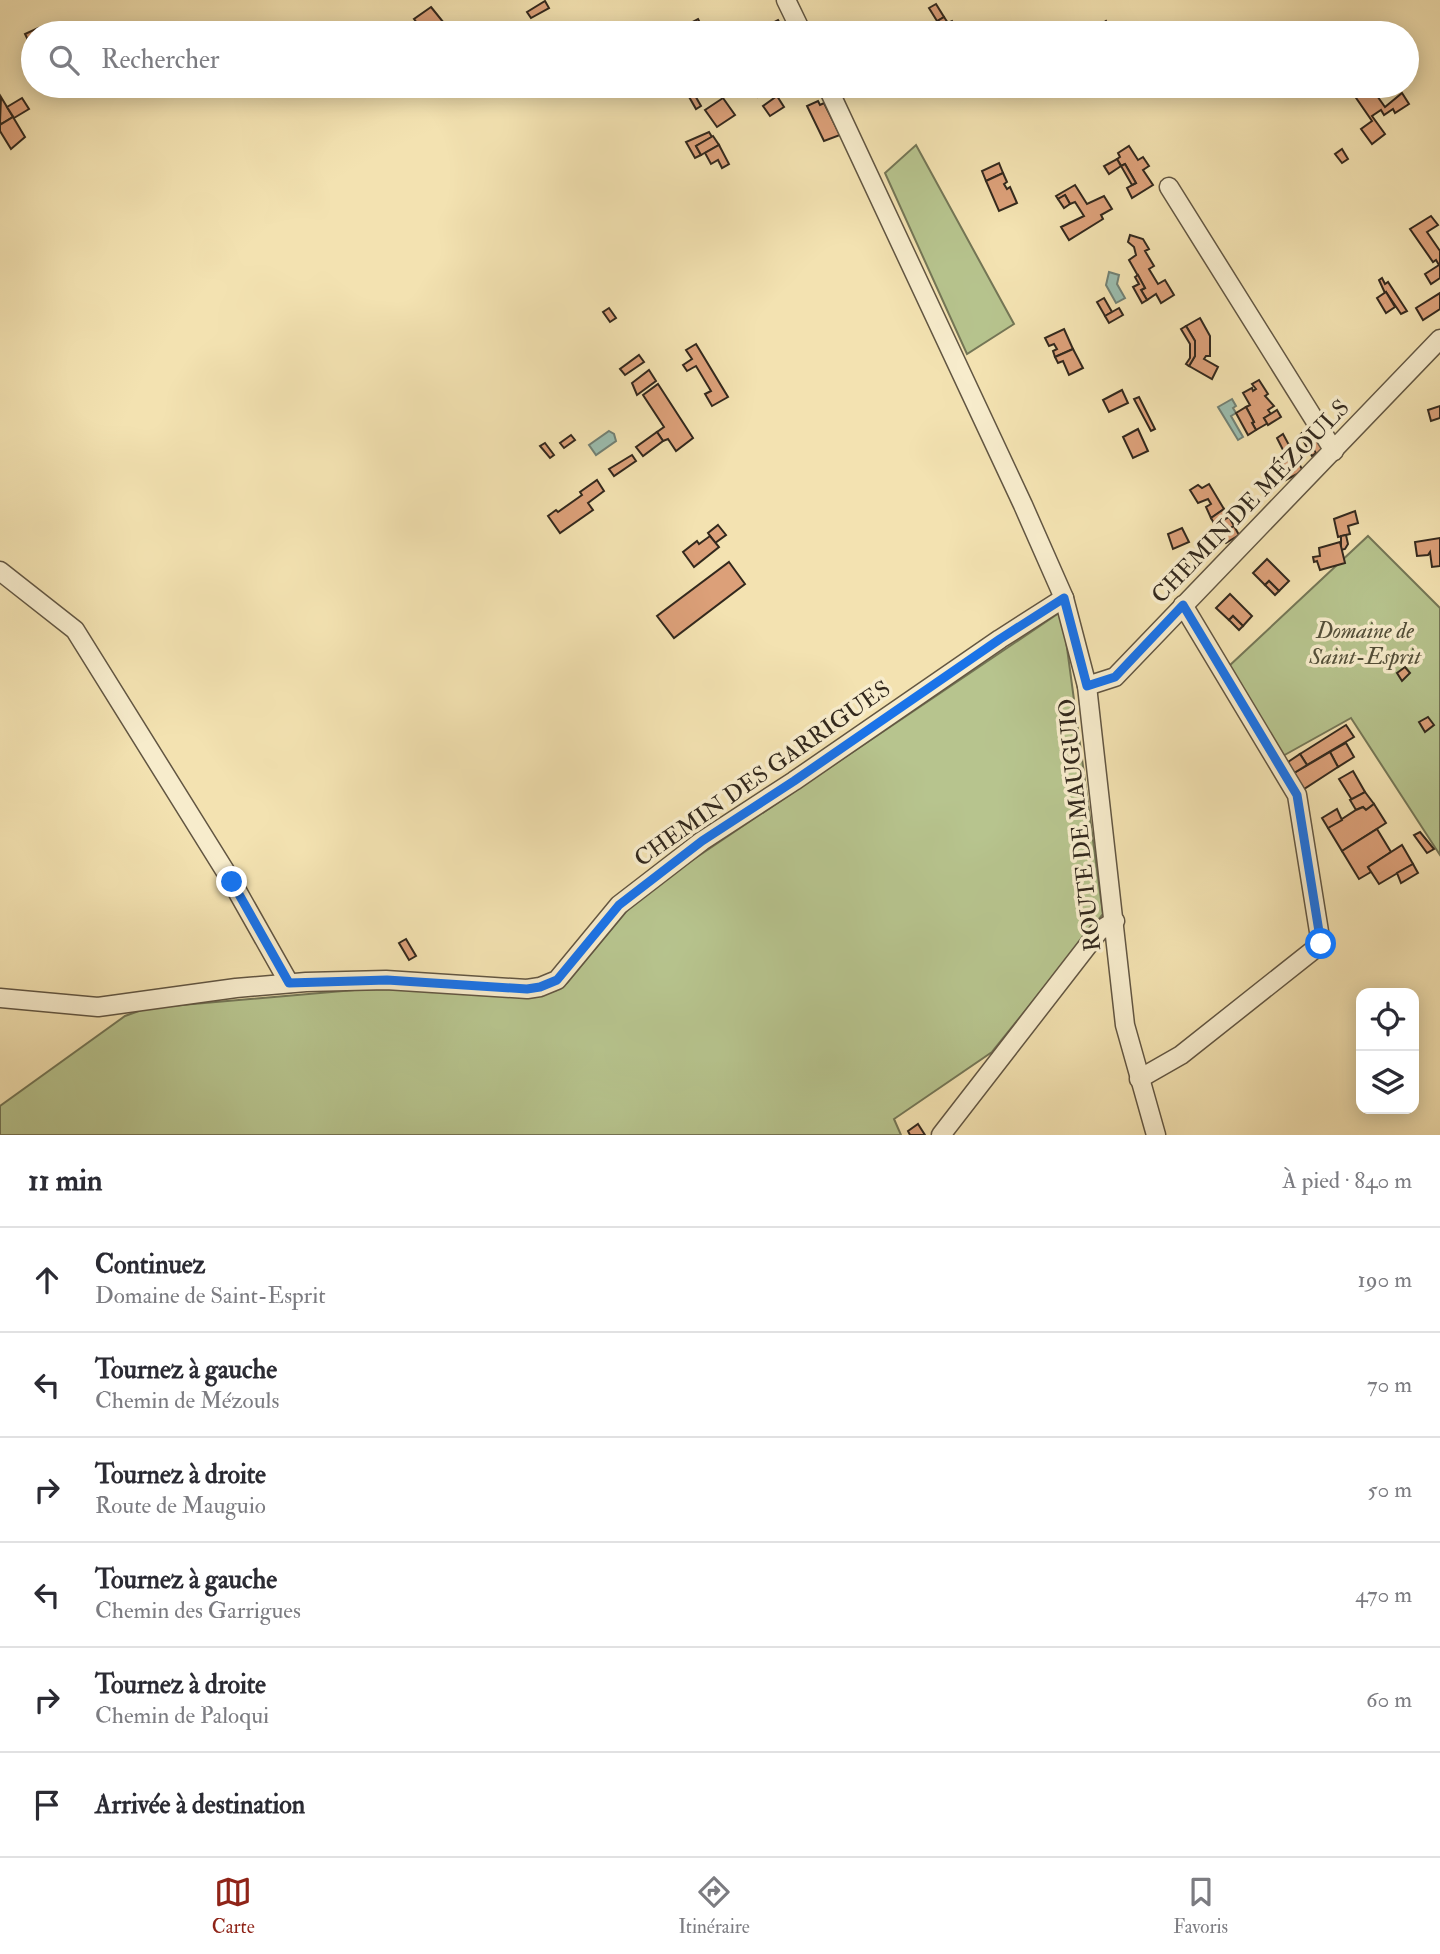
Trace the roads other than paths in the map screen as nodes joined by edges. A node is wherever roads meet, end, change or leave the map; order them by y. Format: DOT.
graph roads {
  1 [pos="786,0"];
  2 [pos="796,21"];
  3 [pos="833,98"];
  4 [pos="1170,187"];
  5 [pos="1440,339"];
  6 [pos="1334,451"];
  7 [pos="0,571"];
  8 [pos="1064,598"];
  9 [pos="1183,605"];
  10 [pos="1087,686"];
  11 [pos="1115,921"];
  12 [pos="289,983"];
  13 [pos="0,998"];
  14 [pos="1139,1079"];
  15 [pos="941,1135"];
  16 [pos="1156,1135"];
  1 -- 2 [label="street"];
  3 -- 8 [label="street, ROUTE DE MAUGUIO"];
  4 -- 6 [label="street"];
  5 -- 6 [label="street, CHEMIN DE MÉZOULS"];
  6 -- 9 [label="street, CHEMIN DE MÉZOULS"];
  7 -- 12 [label="street"];
  8 -- 10 [label="street, ROUTE DE MAUGUIO"];
  8 -- 12 [label="street, CHEMIN DES GARRIGUES"];
  9 -- 10 [label="street, CHEMIN DE MÉZOULS"];
  9 -- 14 [label="street"];
  10 -- 11 [label="street, ROUTE DE MAUGUIO"];
  11 -- 14 [label="street, ROUTE DE MAUGUIO"];
  11 -- 15 [label="street"];
  12 -- 13 [label="street, CHEMIN DES GARRIGUES"];
  14 -- 16 [label="street, ROUTE DE MAUGUIO"];
}
